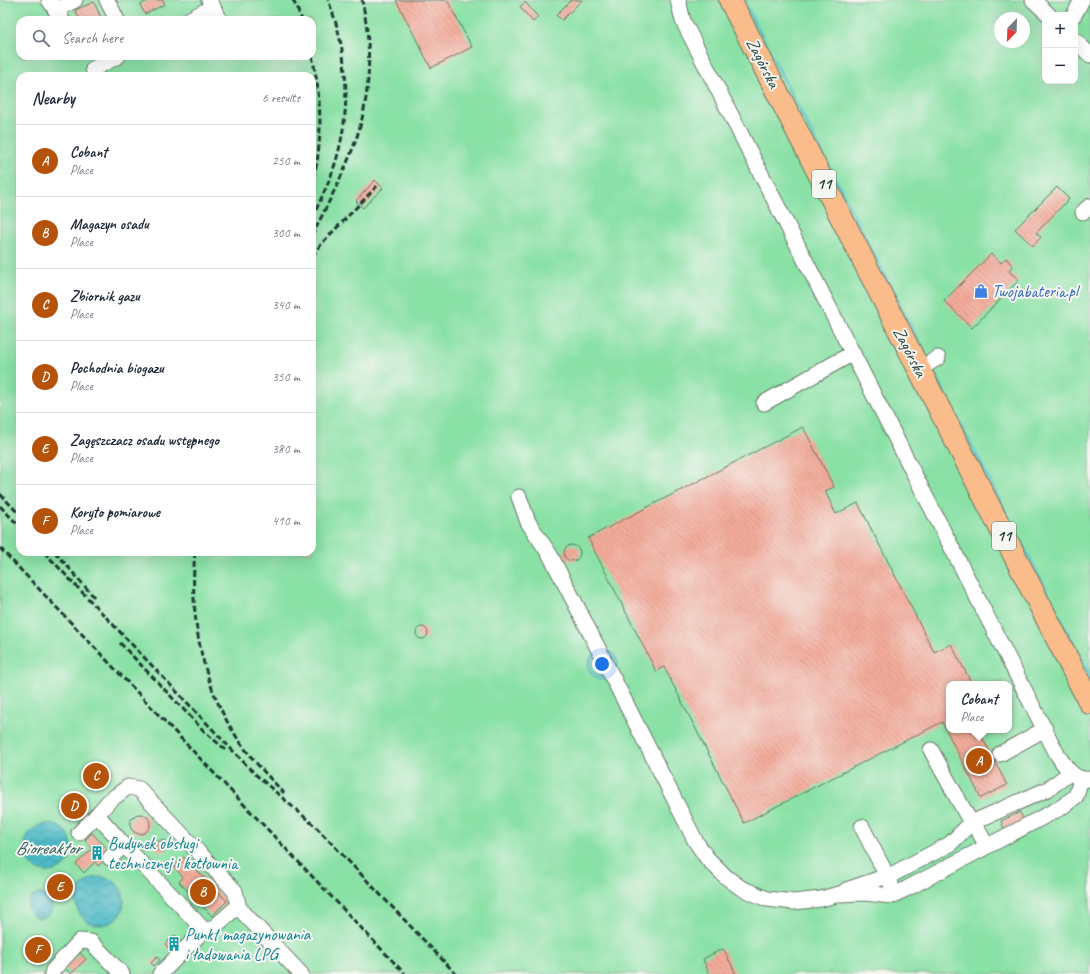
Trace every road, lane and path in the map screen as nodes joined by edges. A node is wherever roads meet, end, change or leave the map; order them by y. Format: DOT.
graph roads {
  1 [pos="75,0"];
  2 [pos="107,0"];
  3 [pos="679,0"];
  4 [pos="730,0"];
  5 [pos="1033,0"];
  6 [pos="1082,0"];
  7 [pos="214,9"];
  8 [pos="56,10"];
  9 [pos="1046,12"];
  10 [pos="1076,12"];
  11 [pos="115,16"];
  12 [pos="197,16"];
  13 [pos="1078,43"];
  14 [pos="1090,55"];
  15 [pos="110,60"];
  16 [pos="93,69"];
  17 [pos="853,353"];
  18 [pos="938,358"];
  19 [pos="919,369"];
  20 [pos="764,403"];
  21 [pos="519,497"];
  22 [pos="1090,704"];
  23 [pos="1045,729"];
  24 [pos="931,750"];
  25 [pos="1000,754"];
  26 [pos="1080,777"];
  27 [pos="96,815"];
  28 [pos="971,823"];
  29 [pos="862,827"];
  30 [pos="79,834"];
  31 [pos="124,845"];
  32 [pos="987,846"];
  33 [pos="110,858"];
  34 [pos="891,884"];
  35 [pos="839,894"];
  36 [pos="238,906"];
  37 [pos="204,930"];
  38 [pos="52,974"];
  39 [pos="122,974"];
  40 [pos="160,974"];
  41 [pos="301,974"];
  1 -- 8 [label="street"];
  2 -- 11 [label="street"];
  3 -- 17 [label="street"];
  4 -- 19 [label="highway, Zagórska / 11"];
  5 -- 9 [label="street"];
  6 -- 10 [label="street"];
  7 -- 12 [label="street"];
  13 -- 14 [label="street"];
  15 -- 16 [label="street"];
  17 -- 20 [label="street"];
  17 -- 23 [label="street"];
  18 -- 19 [label="street"];
  19 -- 22 [label="highway, Zagórska / 11"];
  21 -- 35 [label="street"];
  23 -- 25 [label="street"];
  23 -- 26 [label="street"];
  24 -- 28 [label="street"];
  26 -- 28 [label="street"];
  26 -- 32 [label="street"];
  27 -- 30 [label="street"];
  27 -- 31 [label="street"];
  27 -- 36 [label="street"];
  28 -- 32 [label="street"];
  28 -- 34 [label="street"];
  29 -- 34 [label="street"];
  31 -- 33 [label="street"];
  31 -- 37 [label="street"];
  32 -- 34 [label="street"];
  34 -- 35 [label="street"];
  34 -- 35 [label="street"];
  36 -- 37 [label="street"];
  36 -- 41 [label="street"];
  37 -- 40 [label="street"];
  38 -- 39 [label="street"];
}
